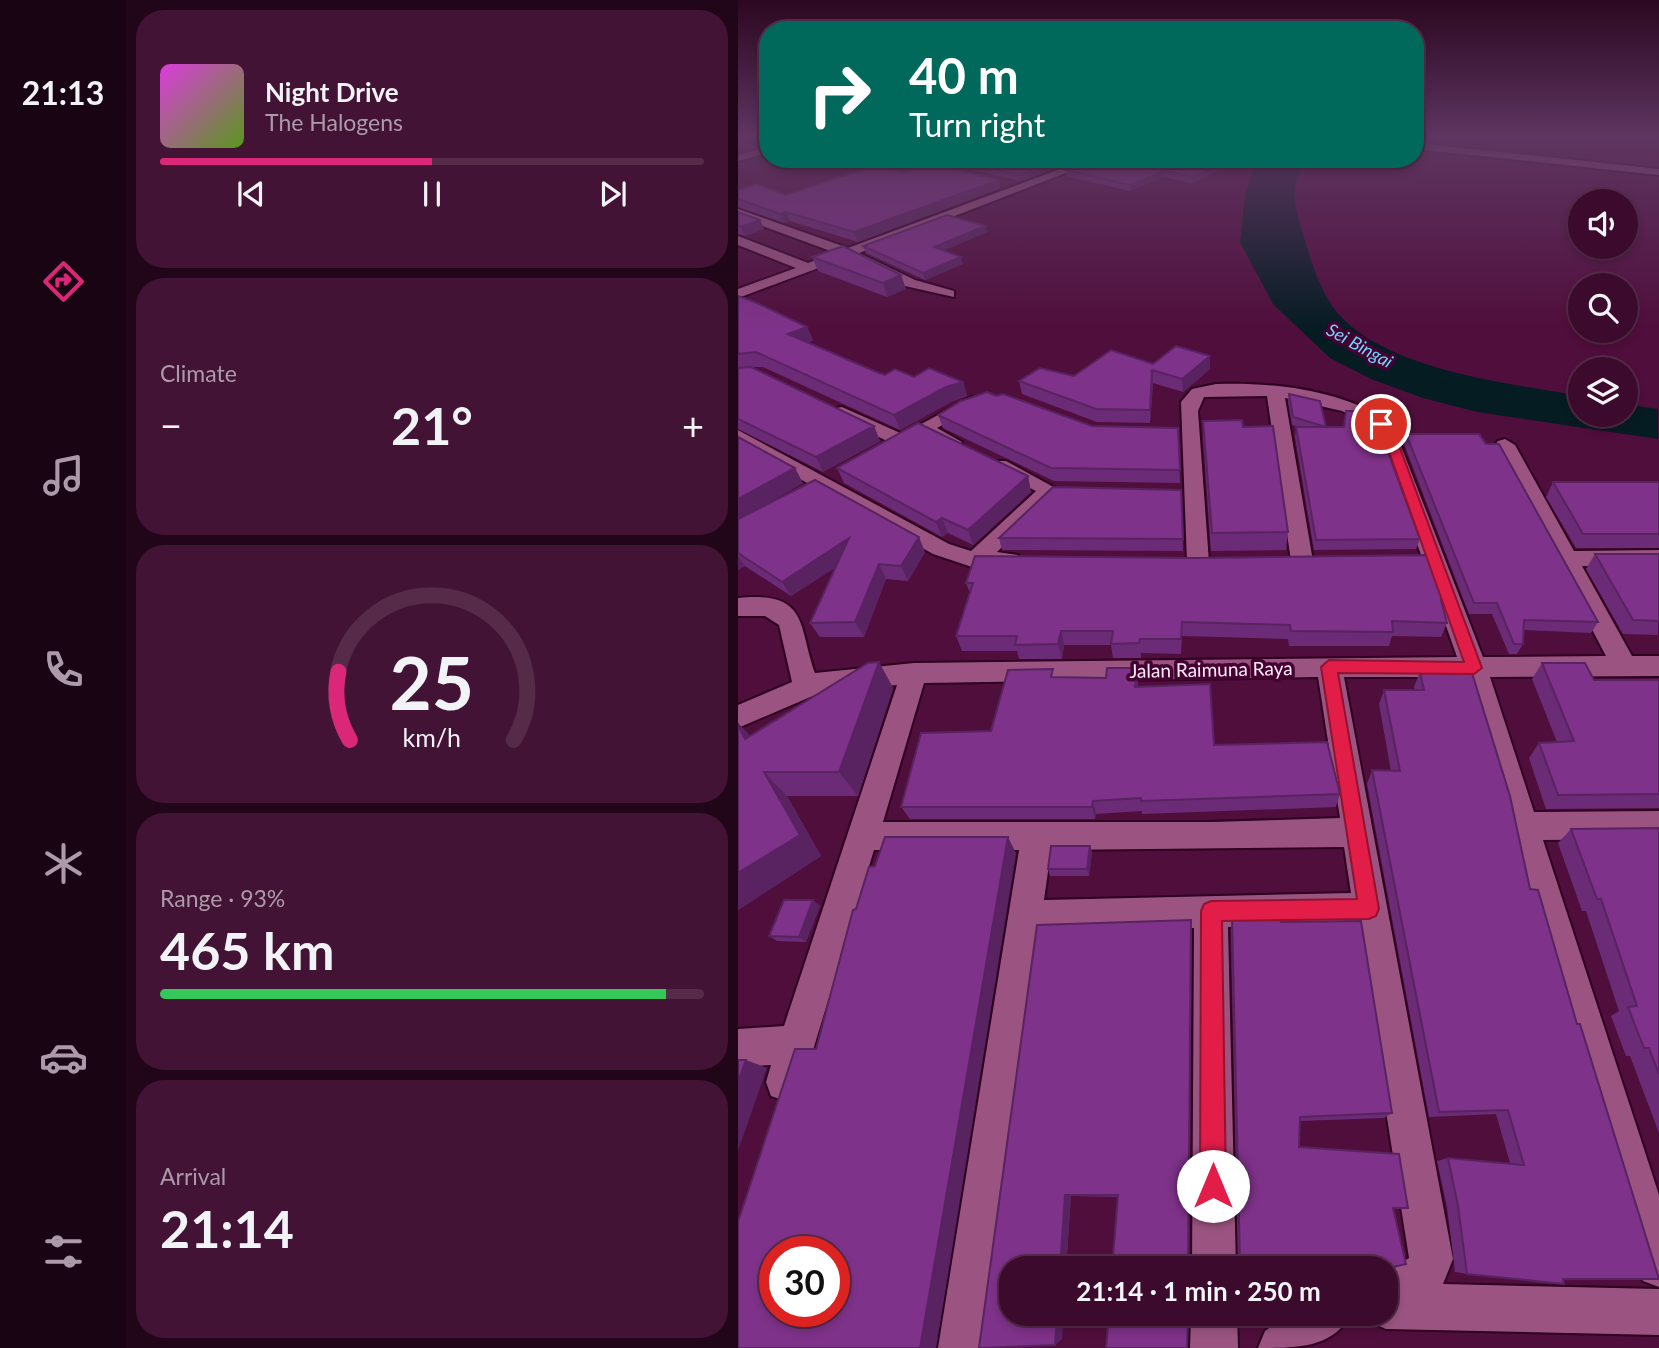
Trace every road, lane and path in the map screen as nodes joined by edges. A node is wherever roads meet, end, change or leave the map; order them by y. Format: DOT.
graph roads {
  1 [pos="984,202"];
  2 [pos="738,213"];
  3 [pos="738,240"];
  4 [pos="849,253"];
  5 [pos="809,268"];
  6 [pos="949,294"];
  7 [pos="738,295"];
  8 [pos="1275,391"];
  9 [pos="991,396"];
  10 [pos="825,404"];
  11 [pos="923,428"];
  12 [pos="1169,432"];
  13 [pos="1193,432"];
  14 [pos="738,436"];
  15 [pos="900,440"];
  16 [pos="1505,445"];
  17 [pos="878,452"];
  18 [pos="845,471"];
  19 [pos="823,483"];
  20 [pos="1528,488"];
  21 [pos="1554,488"];
  22 [pos="1049,490"];
  23 [pos="1072,491"];
  24 [pos="1168,492"];
  25 [pos="1195,493"];
  26 [pos="799,497"];
  27 [pos="1658,558"];
  28 [pos="1566,559"];
  29 [pos="975,560"];
  30 [pos="1031,560"];
  31 [pos="1276,561"];
  32 [pos="1302,561"];
  33 [pos="1328,561"];
  34 [pos="1170,562"];
  35 [pos="1198,562"];
  36 [pos="1224,562"];
  37 [pos="738,607"];
  38 [pos="1624,666"];
  39 [pos="1658,666"];
  40 [pos="1329,667"];
  41 [pos="1474,668"];
  42 [pos="914,673"];
  43 [pos="806,686"];
  44 [pos="738,717"];
  45 [pos="1658,825"];
  46 [pos="1523,826"];
  47 [pos="1355,832"];
  48 [pos="863,836"];
  49 [pos="1037,836"];
  50 [pos="1369,909"];
  51 [pos="1211,911"];
  52 [pos="1025,917"];
  53 [pos="797,1044"];
  54 [pos="738,1048"];
  55 [pos="776,1108"];
  56 [pos="1214,1256"];
  57 [pos="1658,1265"];
  58 [pos="1398,1290"];
  59 [pos="1398,1306"];
  60 [pos="1658,1312"];
  61 [pos="1214,1326"];
  62 [pos="1312,1326"];
  63 [pos="962,1348"];
  64 [pos="1214,1348"];
  65 [pos="1282,1348"];
  1 -- 4 [label="street"];
  2 -- 4 [label="street"];
  3 -- 5 [label="street"];
  4 -- 5 [label="street"];
  4 -- 6 [label="street"];
  5 -- 7 [label="street"];
  8 -- 13 [label="street"];
  8 -- 32 [label="street"];
  8 -- 41 [label="street"];
  9 -- 11 [label="street"];
  10 -- 15 [label="street"];
  11 -- 15 [label="street"];
  11 -- 22 [label="street"];
  12 -- 13 [label="street"];
  13 -- 25 [label="street"];
  14 -- 19 [label="street"];
  15 -- 17 [label="street"];
  16 -- 20 [label="street"];
  18 -- 19 [label="street"];
  19 -- 26 [label="street"];
  19 -- 29 [label="street"];
  20 -- 21 [label="street"];
  20 -- 28 [label="street"];
  22 -- 23 [label="street"];
  22 -- 29 [label="street"];
  24 -- 25 [label="street"];
  25 -- 35 [label="street"];
  27 -- 28 [label="street"];
  28 -- 38 [label="street"];
  29 -- 30 [label="street"];
  31 -- 32 [label="street"];
  32 -- 33 [label="street"];
  34 -- 35 [label="street"];
  35 -- 36 [label="street"];
  37 -- 43 [label="street"];
  38 -- 39 [label="street, Jalan Raimuna Raya"];
  38 -- 41 [label="street, Jalan Raimuna Raya"];
  40 -- 41 [label="street, Jalan Raimuna Raya"];
  40 -- 42 [label="street, Jalan Raimuna Raya"];
  40 -- 47 [label="street"];
  41 -- 46 [label="street"];
  42 -- 43 [label="street, Jalan Raimuna Raya"];
  42 -- 48 [label="street"];
  43 -- 44 [label="street, Jalan Raimuna Raya"];
  45 -- 46 [label="street"];
  46 -- 57 [label="street"];
  47 -- 49 [label="street"];
  47 -- 50 [label="street"];
  48 -- 49 [label="street"];
  48 -- 53 [label="street"];
  49 -- 52 [label="street"];
  50 -- 51 [label="street"];
  50 -- 58 [label="street"];
  51 -- 52 [label="street"];
  51 -- 56 [label="street"];
  52 -- 63 [label="street"];
  53 -- 54 [label="street"];
  53 -- 55 [label="street"];
  59 -- 60 [label="street"];
  61 -- 64 [label="street"];
  62 -- 65 [label="street"];
}
